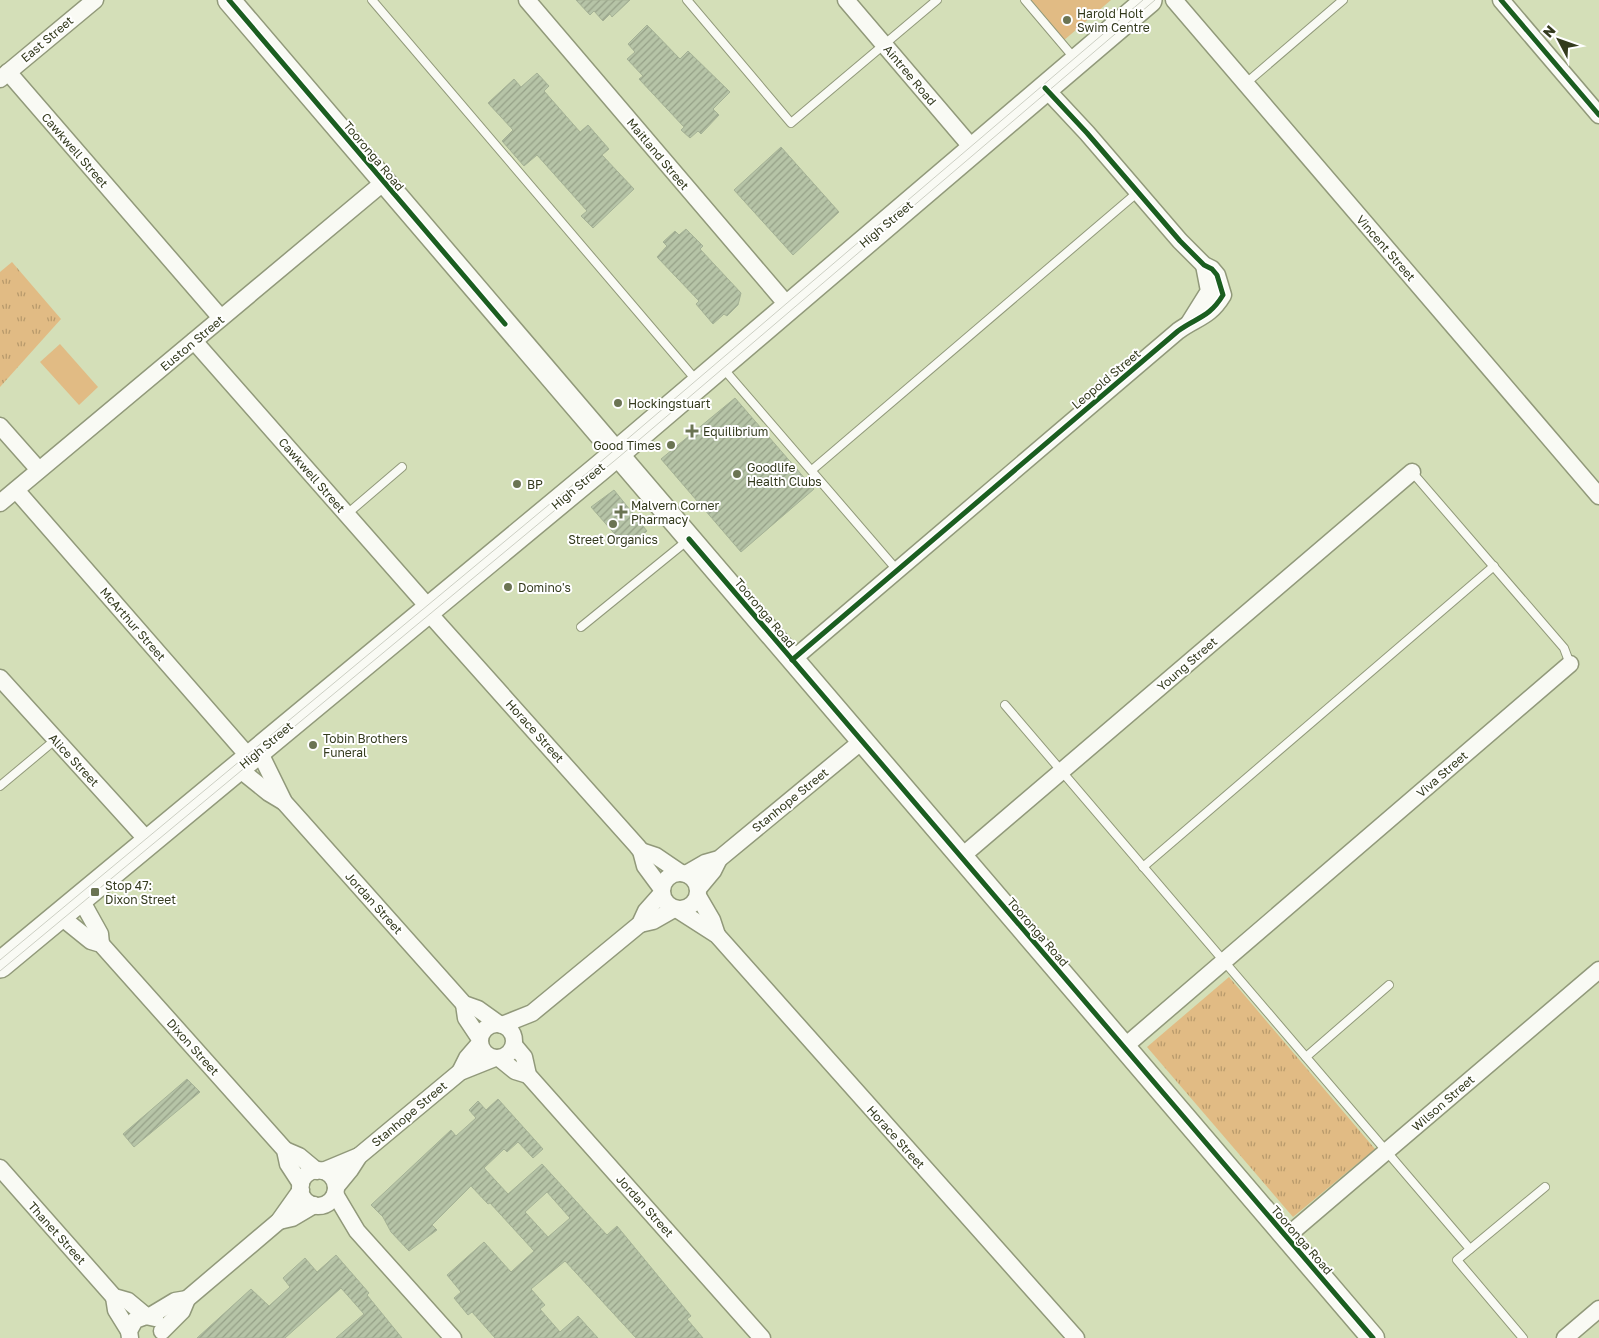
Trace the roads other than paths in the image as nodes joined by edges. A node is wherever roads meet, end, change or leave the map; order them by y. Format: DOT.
graph roads {
  1 [pos="95,0"];
  2 [pos="228,0"];
  3 [pos="372,0"];
  4 [pos="527,0"];
  5 [pos="687,0"];
  6 [pos="846,0"];
  7 [pos="937,0"];
  8 [pos="1025,0"];
  9 [pos="1149,0"];
  10 [pos="1174,0"];
  11 [pos="1344,0"];
  12 [pos="1500,0"];
  13 [pos="884,44"];
  14 [pos="1077,62"];
  15 [pos="4,76"];
  16 [pos="1245,84"];
  17 [pos="1046,88"];
  18 [pos="1599,116"];
  19 [pos="974,150"];
  20 [pos="384,182"];
  21 [pos="1138,192"];
  22 [pos="789,307"];
  23 [pos="221,318"];
  24 [pos="194,341"];
  25 [pos="720,366"];
  26 [pos="699,384"];
  27 [pos="0,426"];
  28 [pos="616,454"];
  29 [pos="402,467"];
  30 [pos="39,470"];
  31 [pos="812,470"];
  32 [pos="1412,472"];
  33 [pos="16,490"];
  34 [pos="1599,496"];
  35 [pos="0,503"];
  36 [pos="347,514"];
  37 [pos="689,539"];
  38 [pos="1494,566"];
  39 [pos="897,570"];
  40 [pos="429,610"];
  41 [pos="581,627"];
  42 [pos="792,660"];
  43 [pos="1570,664"];
  44 [pos="0,678"];
  45 [pos="1005,705"];
  46 [pos="55,740"];
  47 [pos="862,741"];
  48 [pos="249,759"];
  49 [pos="1062,772"];
  50 [pos="0,786"];
  51 [pos="284,802"];
  52 [pos="149,842"];
  53 [pos="641,851"];
  54 [pos="961,857"];
  55 [pos="719,859"];
  56 [pos="1143,867"];
  57 [pos="683,874"];
  58 [pos="662,891"];
  59 [pos="698,892"];
  60 [pos="80,898"];
  61 [pos="676,909"];
  62 [pos="60,916"];
  63 [pos="640,924"];
  64 [pos="717,935"];
  65 [pos="101,944"];
  66 [pos="1224,961"];
  67 [pos="0,965"];
  68 [pos="1599,970"];
  69 [pos="1389,985"];
  70 [pos="464,1004"];
  71 [pos="532,1013"];
  72 [pos="501,1024"];
  73 [pos="480,1041"];
  74 [pos="514,1042"];
  75 [pos="1124,1047"];
  76 [pos="1306,1057"];
  77 [pos="497,1058"];
  78 [pos="460,1072"];
  79 [pos="528,1075"];
  80 [pos="285,1150"];
  81 [pos="1386,1152"];
  82 [pos="359,1156"];
  83 [pos="0,1168"];
  84 [pos="320,1171"];
  85 [pos="301,1187"];
  86 [pos="1545,1187"];
  87 [pos="335,1190"];
  88 [pos="318,1206"];
  89 [pos="279,1221"];
  90 [pos="357,1231"];
  91 [pos="1286,1237"];
  92 [pos="1470,1250"];
  93 [pos="114,1297"];
  94 [pos="187,1299"];
  95 [pos="1599,1309"];
  96 [pos="148,1316"];
  97 [pos="128,1335"];
  98 [pos="162,1335"];
  99 [pos="1371,1337"];
  100 [pos="453,1338"];
  101 [pos="762,1338"];
  102 [pos="1076,1338"];
  103 [pos="1523,1338"];
  104 [pos="1565,1338"];
  1 -- 15 [label="street, East Street"];
  2 -- 20 [label="main road, Tooronga Road"];
  3 -- 26 [label="lane"];
  4 -- 22 [label="street, Maitland Street"];
  5 -- 13 [label="lane"];
  6 -- 13 [label="street, Aintree Road"];
  7 -- 13 [label="lane"];
  8 -- 14 [label="lane"];
  9 -- 14 [label="main road, High Street"];
  10 -- 16 [label="street, Vincent Street"];
  11 -- 16 [label="lane"];
  12 -- 18 [label="street"];
  13 -- 19 [label="street, Aintree Road"];
  14 -- 17 [label="main road, High Street"];
  15 -- 23 [label="street, Cawkwell Street"];
  16 -- 34 [label="street, Vincent Street"];
  17 -- 19 [label="main road, High Street"];
  17 -- 21 [label="street, Leopold Street"];
  19 -- 22 [label="main road, High Street"];
  20 -- 23 [label="street, Euston Street"];
  20 -- 28 [label="main road, Tooronga Road"];
  21 -- 31 [label="lane"];
  21 -- 39 [label="street, Leopold Street"];
  22 -- 25 [label="main road, High Street"];
  23 -- 24 [label="street, Euston Street"];
  24 -- 30 [label="street, Euston Street"];
  24 -- 36 [label="street, Cawkwell Street"];
  25 -- 26 [label="main road, High Street"];
  25 -- 31 [label="lane"];
  26 -- 28 [label="main road, High Street"];
  27 -- 30 [label="street"];
  28 -- 37 [label="main road, Tooronga Road"];
  28 -- 40 [label="main road, High Street"];
  29 -- 36 [label="lane"];
  30 -- 33 [label="street, Euston Street"];
  31 -- 39 [label="lane"];
  32 -- 38 [label="lane, Viva Street"];
  32 -- 49 [label="street, Young Street"];
  33 -- 35 [label="street, Euston Street"];
  33 -- 48 [label="street, McArthur Street"];
  36 -- 40 [label="street, Cawkwell Street"];
  37 -- 41 [label="lane"];
  37 -- 42 [label="main road, Tooronga Road"];
  38 -- 43 [label="lane, Viva Street"];
  38 -- 56 [label="lane"];
  39 -- 42 [label="street, Leopold Street"];
  40 -- 48 [label="main road, High Street"];
  40 -- 53 [label="street, Horace Street"];
  42 -- 47 [label="main road, Tooronga Road"];
  43 -- 66 [label="street, Viva Street"];
  44 -- 46 [label="street, Alice Street"];
  45 -- 49 [label="lane"];
  46 -- 50 [label="lane"];
  46 -- 52 [label="street, Alice Street"];
  47 -- 54 [label="main road, Tooronga Road"];
  47 -- 55 [label="street, Stanhope Street"];
  48 -- 51 [label="street, Jordan Street"];
  48 -- 51 [label="street, Jordan Street"];
  48 -- 52 [label="main road, High Street"];
  49 -- 54 [label="street, Young Street"];
  49 -- 56 [label="lane"];
  51 -- 70 [label="street, Jordan Street"];
  52 -- 60 [label="main road, High Street"];
  53 -- 57 [label="street, Horace Street"];
  53 -- 58 [label="street, Horace Street"];
  54 -- 75 [label="main road, Tooronga Road"];
  55 -- 57 [label="street, Stanhope Street"];
  55 -- 59 [label="street, Stanhope Street"];
  56 -- 66 [label="lane"];
  57 -- 58 [label="street"];
  57 -- 59 [label="street"];
  58 -- 61 [label="street"];
  58 -- 63 [label="street"];
  59 -- 61 [label="street"];
  59 -- 64 [label="street, Horace Street"];
  60 -- 62 [label="main road, High Street"];
  60 -- 65 [label="street, Dixon Street"];
  61 -- 63 [label="street"];
  61 -- 64 [label="street, Horace Street"];
  62 -- 65 [label="street, Dixon Street"];
  62 -- 67 [label="main road, High Street"];
  63 -- 71 [label="street"];
  64 -- 102 [label="street, Horace Street"];
  65 -- 80 [label="street, Dixon Street"];
  66 -- 75 [label="street, Viva Street"];
  66 -- 76 [label="lane"];
  68 -- 81 [label="street, Wilson Street"];
  69 -- 76 [label="lane"];
  70 -- 72 [label="street, Jordan Street"];
  70 -- 73 [label="street, Jordan Street"];
  71 -- 72 [label="street"];
  71 -- 74 [label="street"];
  72 -- 73 [label="street"];
  72 -- 74 [label="street"];
  73 -- 77 [label="street"];
  73 -- 78 [label="street, Stanhope Street"];
  74 -- 77 [label="street"];
  74 -- 79 [label="street, Jordan Street"];
  75 -- 91 [label="main road, Tooronga Road"];
  76 -- 81 [label="lane"];
  77 -- 78 [label="street, Stanhope Street"];
  77 -- 79 [label="street, Jordan Street"];
  78 -- 82 [label="street, Stanhope Street"];
  79 -- 101 [label="street, Jordan Street"];
  80 -- 84 [label="street, Dixon Street"];
  80 -- 85 [label="street, Dixon Street"];
  81 -- 91 [label="street, Wilson Street"];
  81 -- 92 [label="lane"];
  82 -- 84 [label="street, Stanhope Street"];
  82 -- 87 [label="street, Stanhope Street"];
  83 -- 93 [label="street, Thanet Street"];
  84 -- 85 [label="street"];
  84 -- 87 [label="street"];
  85 -- 88 [label="street"];
  85 -- 89 [label="street"];
  86 -- 92 [label="lane"];
  87 -- 88 [label="street"];
  87 -- 90 [label="street"];
  88 -- 89 [label="street"];
  88 -- 90 [label="street"];
  89 -- 94 [label="street"];
  90 -- 100 [label="street"];
  91 -- 99 [label="main road, Tooronga Road"];
  92 -- 103 [label="lane"];
  93 -- 96 [label="street, Thanet Street"];
  93 -- 97 [label="street, Thanet Street"];
  94 -- 96 [label="street"];
  94 -- 98 [label="street"];
  95 -- 104 [label="street"];
  96 -- 97 [label="street"];
  96 -- 98 [label="street, Thanet Street"];
}
